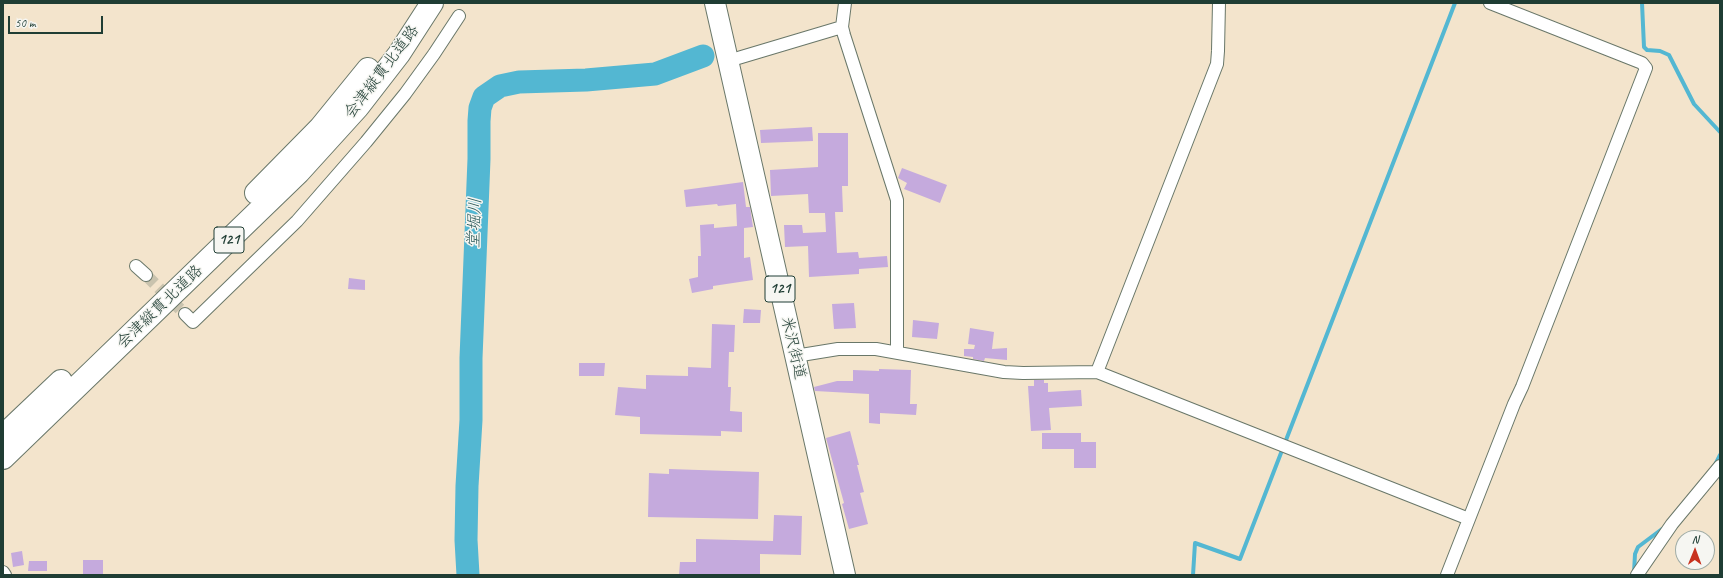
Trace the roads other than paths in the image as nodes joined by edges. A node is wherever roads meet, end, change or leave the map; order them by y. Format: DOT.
graph roads {
  1 [pos="415,3"];
  2 [pos="432,3"];
  3 [pos="716,3"];
  4 [pos="845,3"];
  5 [pos="1219,3"];
  6 [pos="1490,3"];
  7 [pos="459,16"];
  8 [pos="842,27"];
  9 [pos="728,61"];
  10 [pos="136,266"];
  11 [pos="146,275"];
  12 [pos="185,314"];
  13 [pos="897,349"];
  14 [pos="796,356"];
  15 [pos="1097,372"];
  16 [pos="3,436"];
  17 [pos="3,458"];
  18 [pos="1720,466"];
  19 [pos="1469,519"];
  20 [pos="3,572"];
  21 [pos="5,575"];
  22 [pos="845,575"];
  23 [pos="1447,575"];
  24 [pos="1637,575"];
  1 -- 16 [label="highway, 会津縦貫北道路 / 121"];
  2 -- 17 [label="highway, 会津縦貫北道路 / 121"];
  3 -- 9 [label="highway, 米沢街道 / 121"];
  4 -- 8 [label="street"];
  5 -- 15 [label="street"];
  6 -- 19 [label="street"];
  7 -- 12 [label="street"];
  8 -- 9 [label="street"];
  8 -- 13 [label="street"];
  9 -- 14 [label="highway, 米沢街道 / 121"];
  10 -- 11 [label="street"];
  14 -- 15 [label="street"];
  14 -- 22 [label="highway, 米沢街道 / 121"];
  15 -- 19 [label="street"];
  18 -- 24 [label="street"];
  19 -- 23 [label="street"];
  20 -- 21 [label="street"];
}
